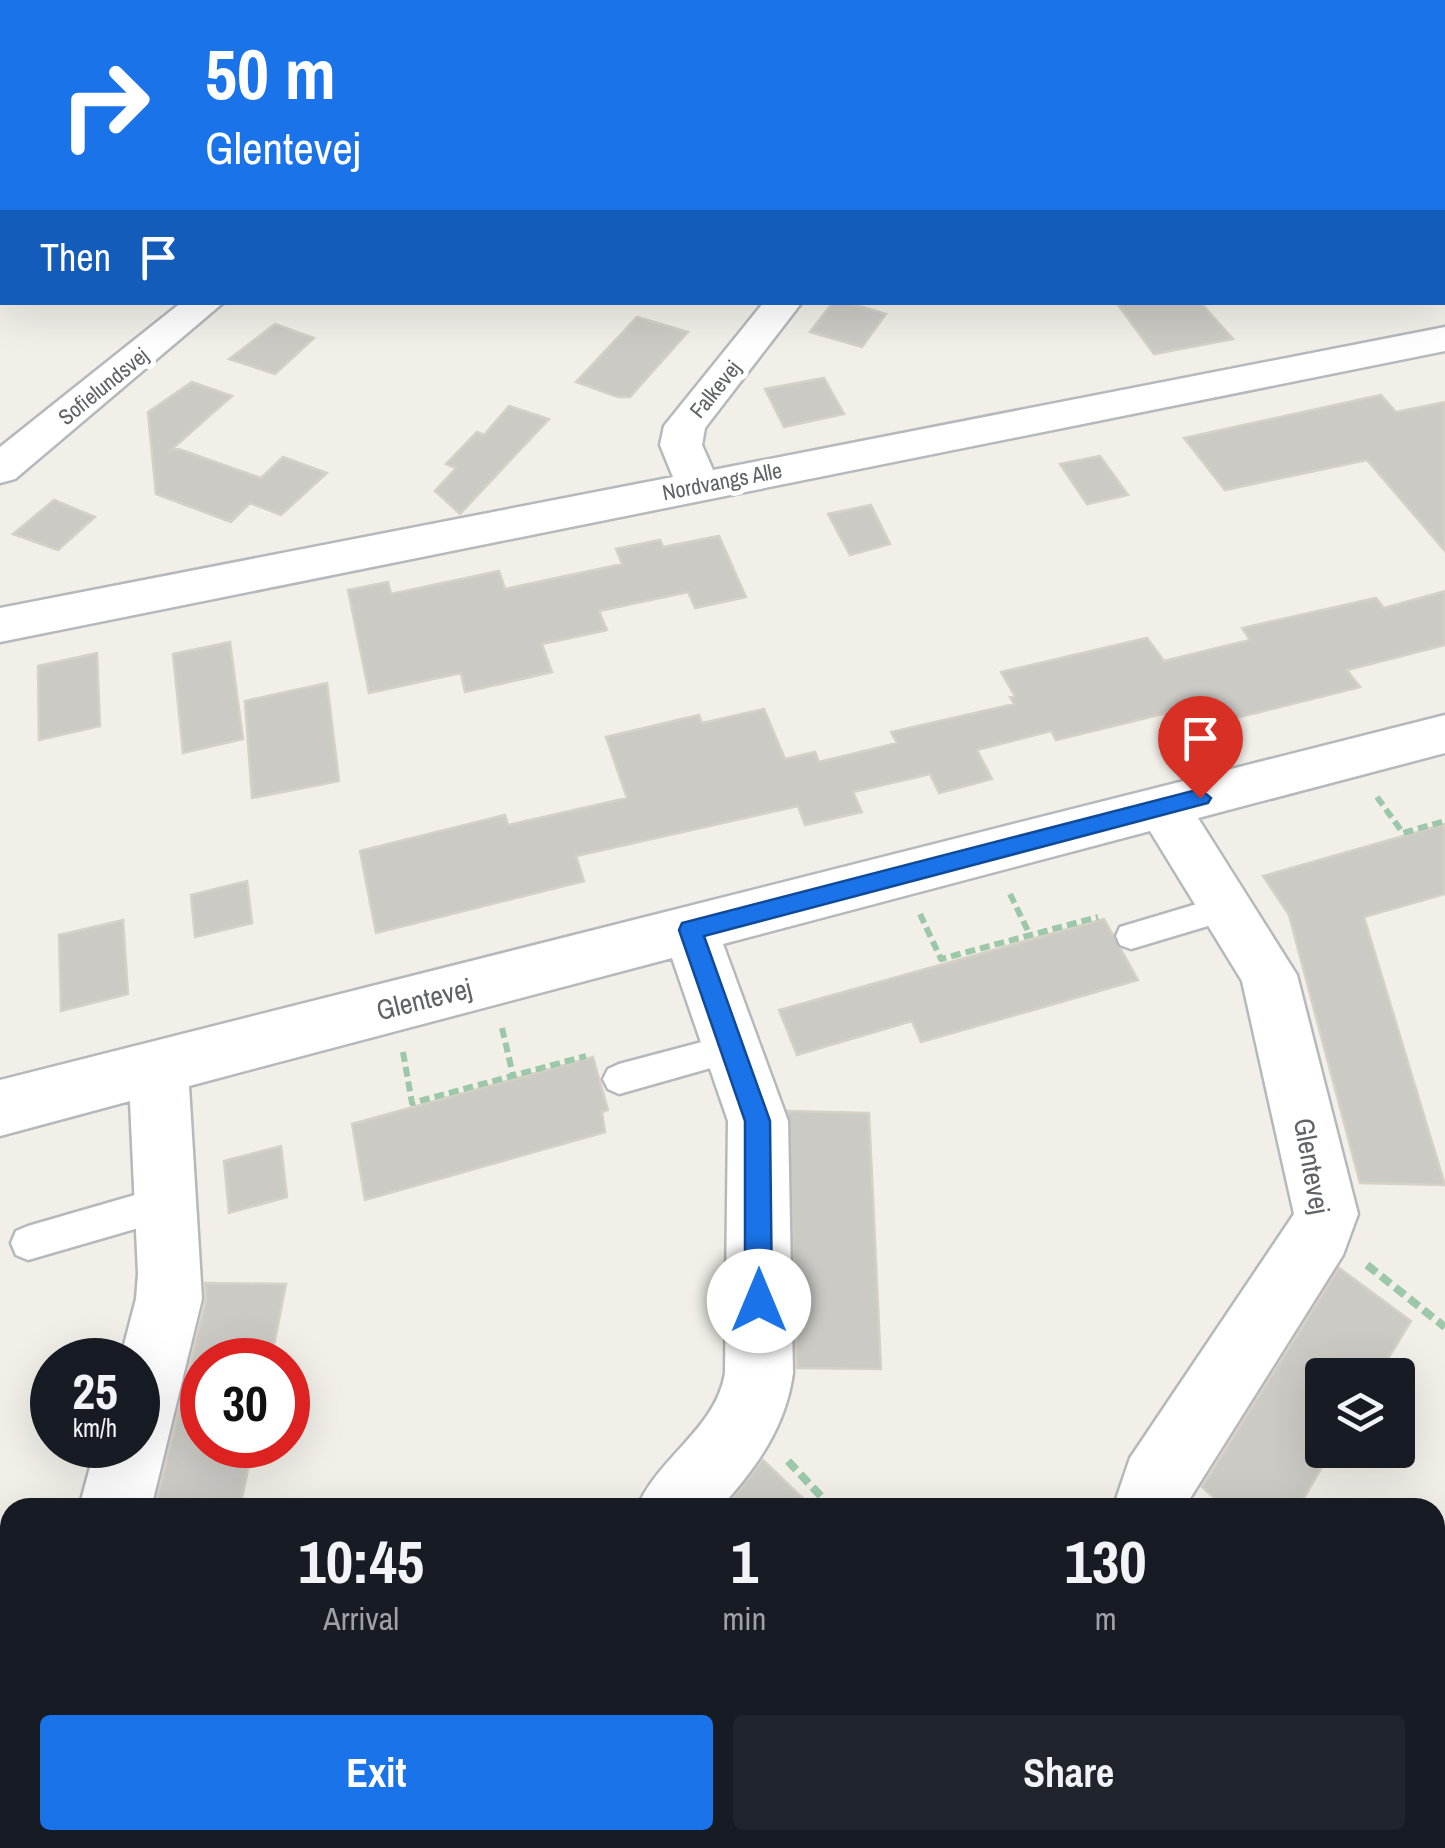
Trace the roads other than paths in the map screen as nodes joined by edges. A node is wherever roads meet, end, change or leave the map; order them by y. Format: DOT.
graph roads {
  1 [pos="202,305"];
  2 [pos="782,305"];
  3 [pos="1445,339"];
  4 [pos="0,469"];
  5 [pos="698,485"];
  6 [pos="0,624"];
  7 [pos="1445,734"];
  8 [pos="1163,807"];
  9 [pos="1228,908"];
  10 [pos="690,930"];
  11 [pos="1131,936"];
  12 [pos="732,1048"];
  13 [pos="158,1067"];
  14 [pos="619,1078"];
  15 [pos="0,1108"];
  16 [pos="166,1203"];
  17 [pos="28,1243"];
  18 [pos="159,1338"];
  19 [pos="126,1468"];
  20 [pos="118,1498"];
  21 [pos="681,1498"];
  22 [pos="1150,1498"];
  1 -- 4 [label="street, Sofielundsvej"];
  2 -- 5 [label="street, Falkevej"];
  3 -- 5 [label="street, Nordvangs Alle"];
  5 -- 6 [label="street, Nordvangs Alle"];
  7 -- 8 [label="street, Glentevej"];
  8 -- 9 [label="street, Glentevej"];
  8 -- 10 [label="street, Glentevej"];
  9 -- 11 [label="lane"];
  9 -- 22 [label="street, Glentevej"];
  10 -- 12 [label="street"];
  10 -- 13 [label="street, Glentevej"];
  12 -- 14 [label="lane"];
  12 -- 21 [label="street"];
  13 -- 15 [label="street, Glentevej"];
  13 -- 16 [label="street"];
  16 -- 17 [label="lane"];
  16 -- 18 [label="street"];
  19 -- 20 [label="street"];
}
